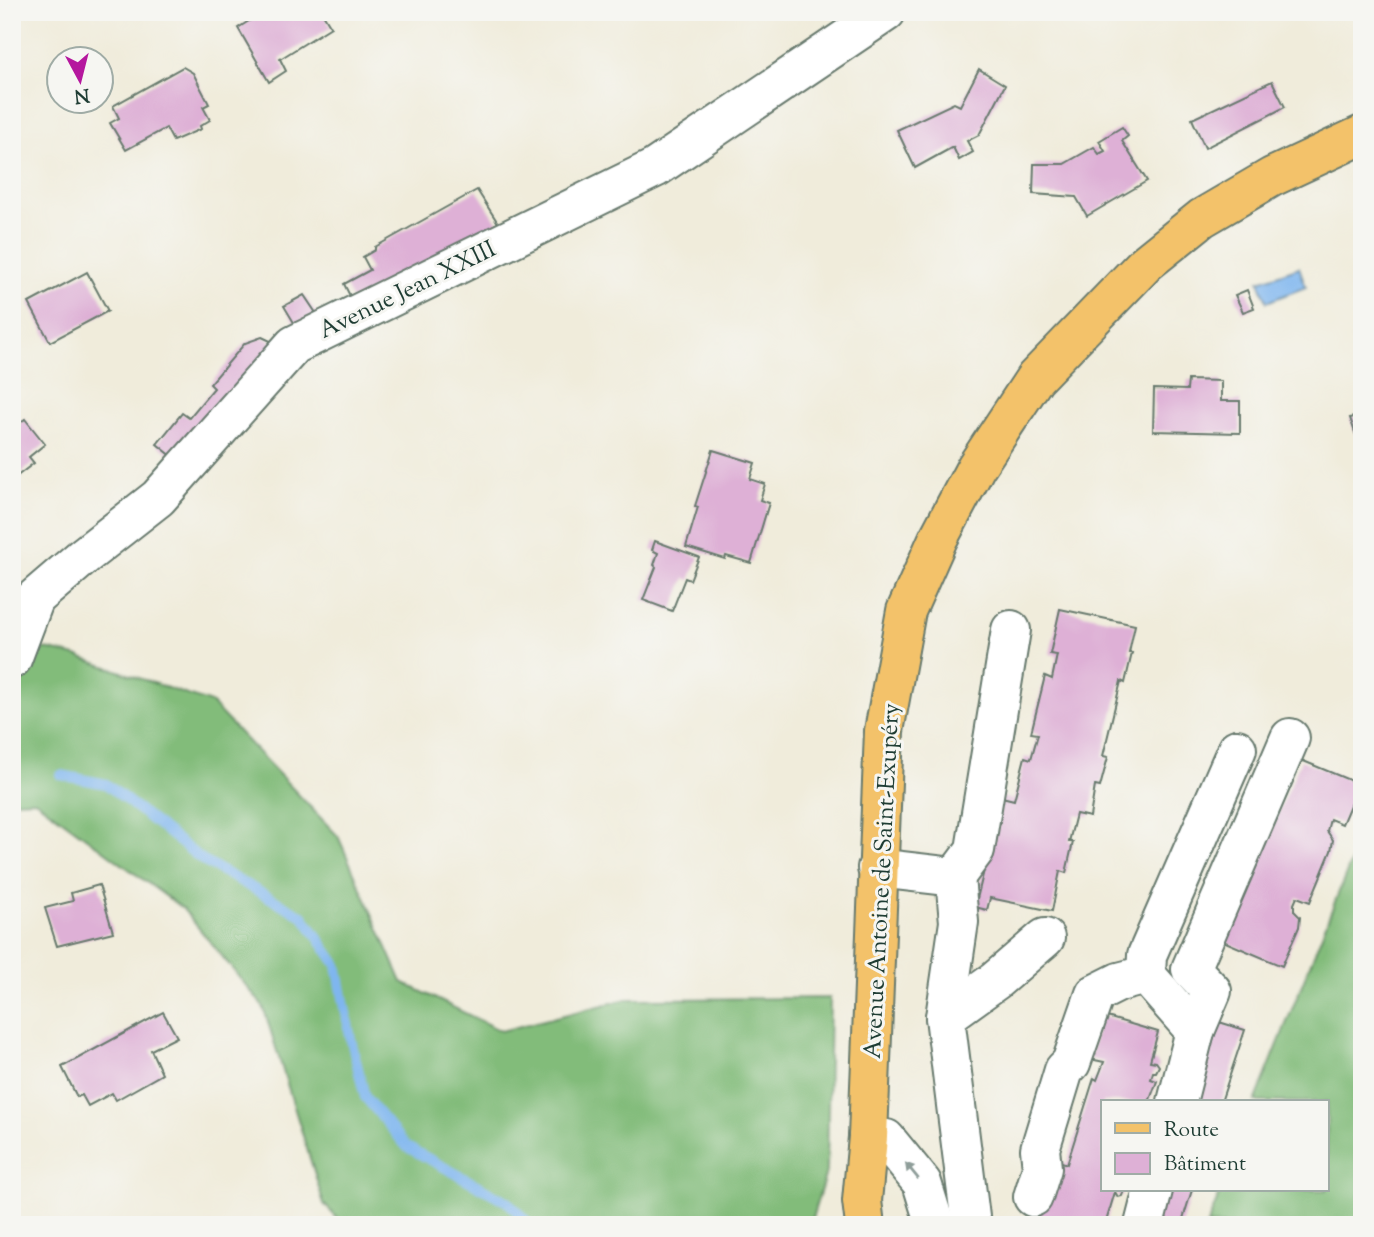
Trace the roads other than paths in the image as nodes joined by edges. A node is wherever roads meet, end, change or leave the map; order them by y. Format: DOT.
graph roads {
  1 [pos="886,12"];
  2 [pos="1362,135"];
  3 [pos="24,593"];
  4 [pos="1011,630"];
  5 [pos="12,659"];
  6 [pos="1290,738"];
  7 [pos="1237,749"];
  8 [pos="877,868"];
  9 [pos="955,877"];
  10 [pos="1045,938"];
  11 [pos="1146,975"];
  12 [pos="944,1017"];
  13 [pos="1195,1031"];
  14 [pos="1178,1100"];
  15 [pos="868,1137"];
  16 [pos="1152,1192"];
  17 [pos="1033,1197"];
  18 [pos="859,1217"];
  19 [pos="935,1225"];
  20 [pos="971,1225"];
  21 [pos="1144,1225"];
  1 -- 3 [label="street, Avenue Jean XXIII"];
  2 -- 8 [label="main road, Avenue Antoine de Saint-Exupéry"];
  3 -- 5 [label="street, Avenue Jean XXIII"];
  4 -- 9 [label="street"];
  6 -- 13 [label="street"];
  7 -- 11 [label="street"];
  8 -- 9 [label="street"];
  8 -- 15 [label="main road, Avenue Antoine de Saint-Exupéry"];
  9 -- 12 [label="street"];
  10 -- 12 [label="street"];
  11 -- 13 [label="street"];
  11 -- 17 [label="street"];
  12 -- 20 [label="street"];
  13 -- 14 [label="street"];
  15 -- 18 [label="main road, Avenue Antoine de Saint-Exupéry"];
  19 -- 15 [label="street, one-way"];
  16 -- 21 [label="street"];
}
